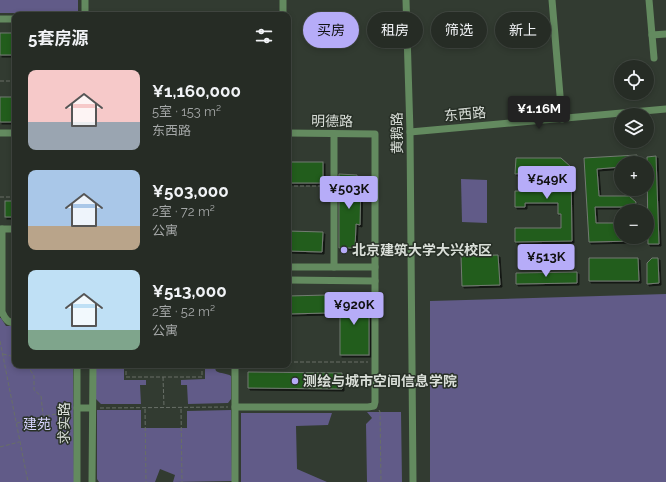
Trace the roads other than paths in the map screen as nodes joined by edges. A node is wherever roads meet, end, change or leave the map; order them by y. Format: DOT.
graph roads {
  1 [pos="85,0"];
  2 [pos="283,0"];
  3 [pos="406,0"];
  4 [pos="552,0"];
  5 [pos="649,0"];
  6 [pos="85,12"];
  7 [pos="283,12"];
  8 [pos="0,19"];
  9 [pos="12,19"];
  10 [pos="666,34"];
  11 [pos="652,35"];
  12 [pos="654,58"];
  13 [pos="666,109"];
  14 [pos="562,119"];
  15 [pos="410,132"];
  16 [pos="0,133"];
  17 [pos="12,133"];
  18 [pos="291,133"];
  19 [pos="334,134"];
  20 [pos="1,229"];
  21 [pos="12,229"];
  22 [pos="375,266"];
  23 [pos="291,267"];
  24 [pos="334,267"];
  25 [pos="291,280"];
  26 [pos="375,281"];
  27 [pos="1,315"];
  28 [pos="12,323"];
  29 [pos="77,368"];
  30 [pos="93,368"];
  31 [pos="235,368"];
  32 [pos="235,407"];
  33 [pos="92,408"];
  34 [pos="77,410"];
  35 [pos="77,482"];
  36 [pos="92,482"];
  37 [pos="235,482"];
  38 [pos="413,482"];
  1 -- 6 [label="street"];
  2 -- 7 [label="street"];
  3 -- 15 [label="street, 黄鹅路"];
  4 -- 14 [label="street"];
  5 -- 11 [label="street"];
  8 -- 9 [label="street"];
  10 -- 11 [label="street"];
  11 -- 12 [label="street"];
  13 -- 14 [label="street, 东西路"];
  14 -- 15 [label="street, 东西路"];
  15 -- 38 [label="street, 黄鹅路"];
  16 -- 17 [label="street"];
  18 -- 19 [label="street, 明德路"];
  19 -- 22 [label="street, 明德路"];
  19 -- 24 [label="street"];
  20 -- 21 [label="street"];
  20 -- 27 [label="street"];
  22 -- 24 [label="street"];
  22 -- 26 [label="street"];
  23 -- 24 [label="street"];
  25 -- 26 [label="street"];
  26 -- 32 [label="street"];
  27 -- 28 [label="street"];
  29 -- 34 [label="street, 求实路"];
  30 -- 33 [label="street, 求实路"];
  31 -- 32 [label="street"];
  32 -- 37 [label="street"];
  33 -- 34 [label="street"];
  33 -- 36 [label="street, 求实路"];
  34 -- 35 [label="street, 求实路"];
}
